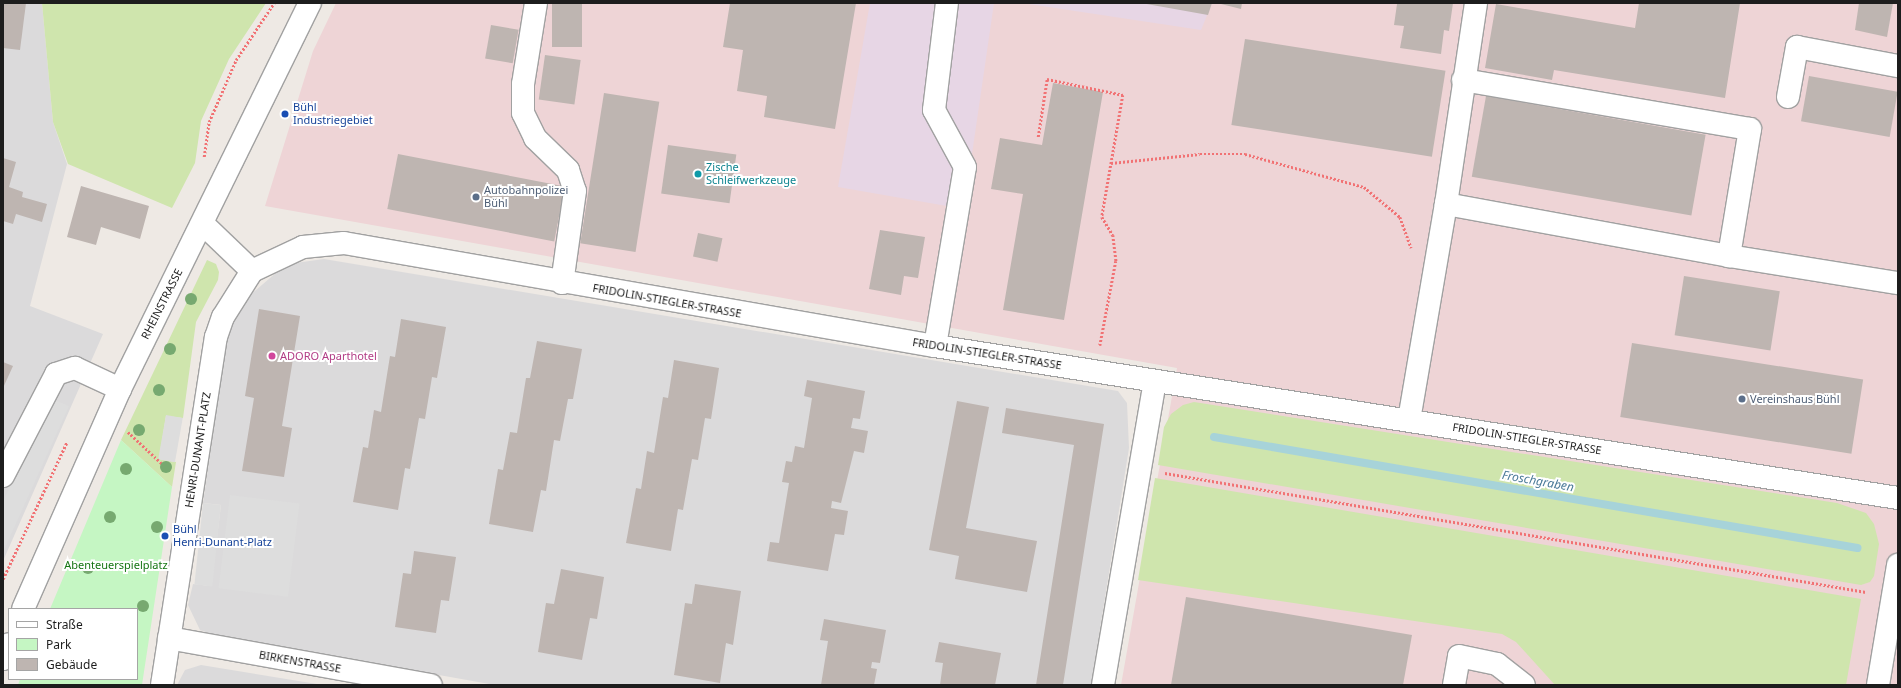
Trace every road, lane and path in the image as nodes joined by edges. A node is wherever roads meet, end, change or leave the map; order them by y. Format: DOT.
graph roads {
  1 [pos="274,3"];
  2 [pos="310,3"];
  3 [pos="536,3"];
  4 [pos="948,3"];
  5 [pos="1476,3"];
  6 [pos="1898,66"];
  7 [pos="1463,80"];
  8 [pos="1788,97"];
  9 [pos="1038,137"];
  10 [pos="204,163"];
  11 [pos="1111,163"];
  12 [pos="1446,204"];
  13 [pos="203,224"];
  14 [pos="1412,250"];
  15 [pos="1729,256"];
  16 [pos="252,271"];
  17 [pos="1898,282"];
  18 [pos="562,283"];
  19 [pos="935,346"];
  20 [pos="1096,370"];
  21 [pos="1155,381"];
  22 [pos="120,389"];
  23 [pos="109,414"];
  24 [pos="1409,420"];
  25 [pos="68,440"];
  26 [pos="1141,468"];
  27 [pos="3,476"];
  28 [pos="192,492"];
  29 [pos="1898,498"];
  30 [pos="1898,565"];
  31 [pos="3,579"];
  32 [pos="1866,592"];
  33 [pos="23,608"];
  34 [pos="169,638"];
  35 [pos="8,646"];
  36 [pos="3,659"];
  37 [pos="162,685"];
  38 [pos="431,685"];
  39 [pos="1104,685"];
  40 [pos="1454,685"];
  41 [pos="1524,685"];
  42 [pos="1878,685"];
  1 -- 10 [label="path"];
  2 -- 13 [label="street, RHEINSTRASSE"];
  3 -- 18 [label="street"];
  4 -- 19 [label="street"];
  5 -- 7 [label="street"];
  6 -- 8 [label="street"];
  7 -- 12 [label="street"];
  7 -- 15 [label="street"];
  9 -- 11 [label="path"];
  11 -- 14 [label="path"];
  11 -- 20 [label="path"];
  12 -- 15 [label="street"];
  12 -- 24 [label="street"];
  13 -- 16 [label="street"];
  13 -- 22 [label="street, RHEINSTRASSE"];
  15 -- 17 [label="street"];
  16 -- 18 [label="street, FRIDOLIN-STIEGLER-STRASSE"];
  16 -- 28 [label="street, HENRI-DUNANT-PLATZ"];
  18 -- 19 [label="street, FRIDOLIN-STIEGLER-STRASSE"];
  19 -- 20 [label="street, FRIDOLIN-STIEGLER-STRASSE"];
  20 -- 21 [label="street, FRIDOLIN-STIEGLER-STRASSE"];
  21 -- 24 [label="street, FRIDOLIN-STIEGLER-STRASSE"];
  21 -- 26 [label="street"];
  22 -- 23 [label="street, RHEINSTRASSE"];
  22 -- 27 [label="street"];
  23 -- 28 [label="path"];
  23 -- 33 [label="street, RHEINSTRASSE"];
  24 -- 29 [label="street, FRIDOLIN-STIEGLER-STRASSE"];
  25 -- 31 [label="path"];
  26 -- 32 [label="path"];
  26 -- 39 [label="street"];
  28 -- 34 [label="street, HENRI-DUNANT-PLATZ"];
  30 -- 42 [label="street"];
  34 -- 37 [label="street, HENRI-DUNANT-PLATZ"];
  34 -- 38 [label="street, BIRKENSTRASSE"];
  35 -- 36 [label="street"];
  40 -- 41 [label="street"];
}
